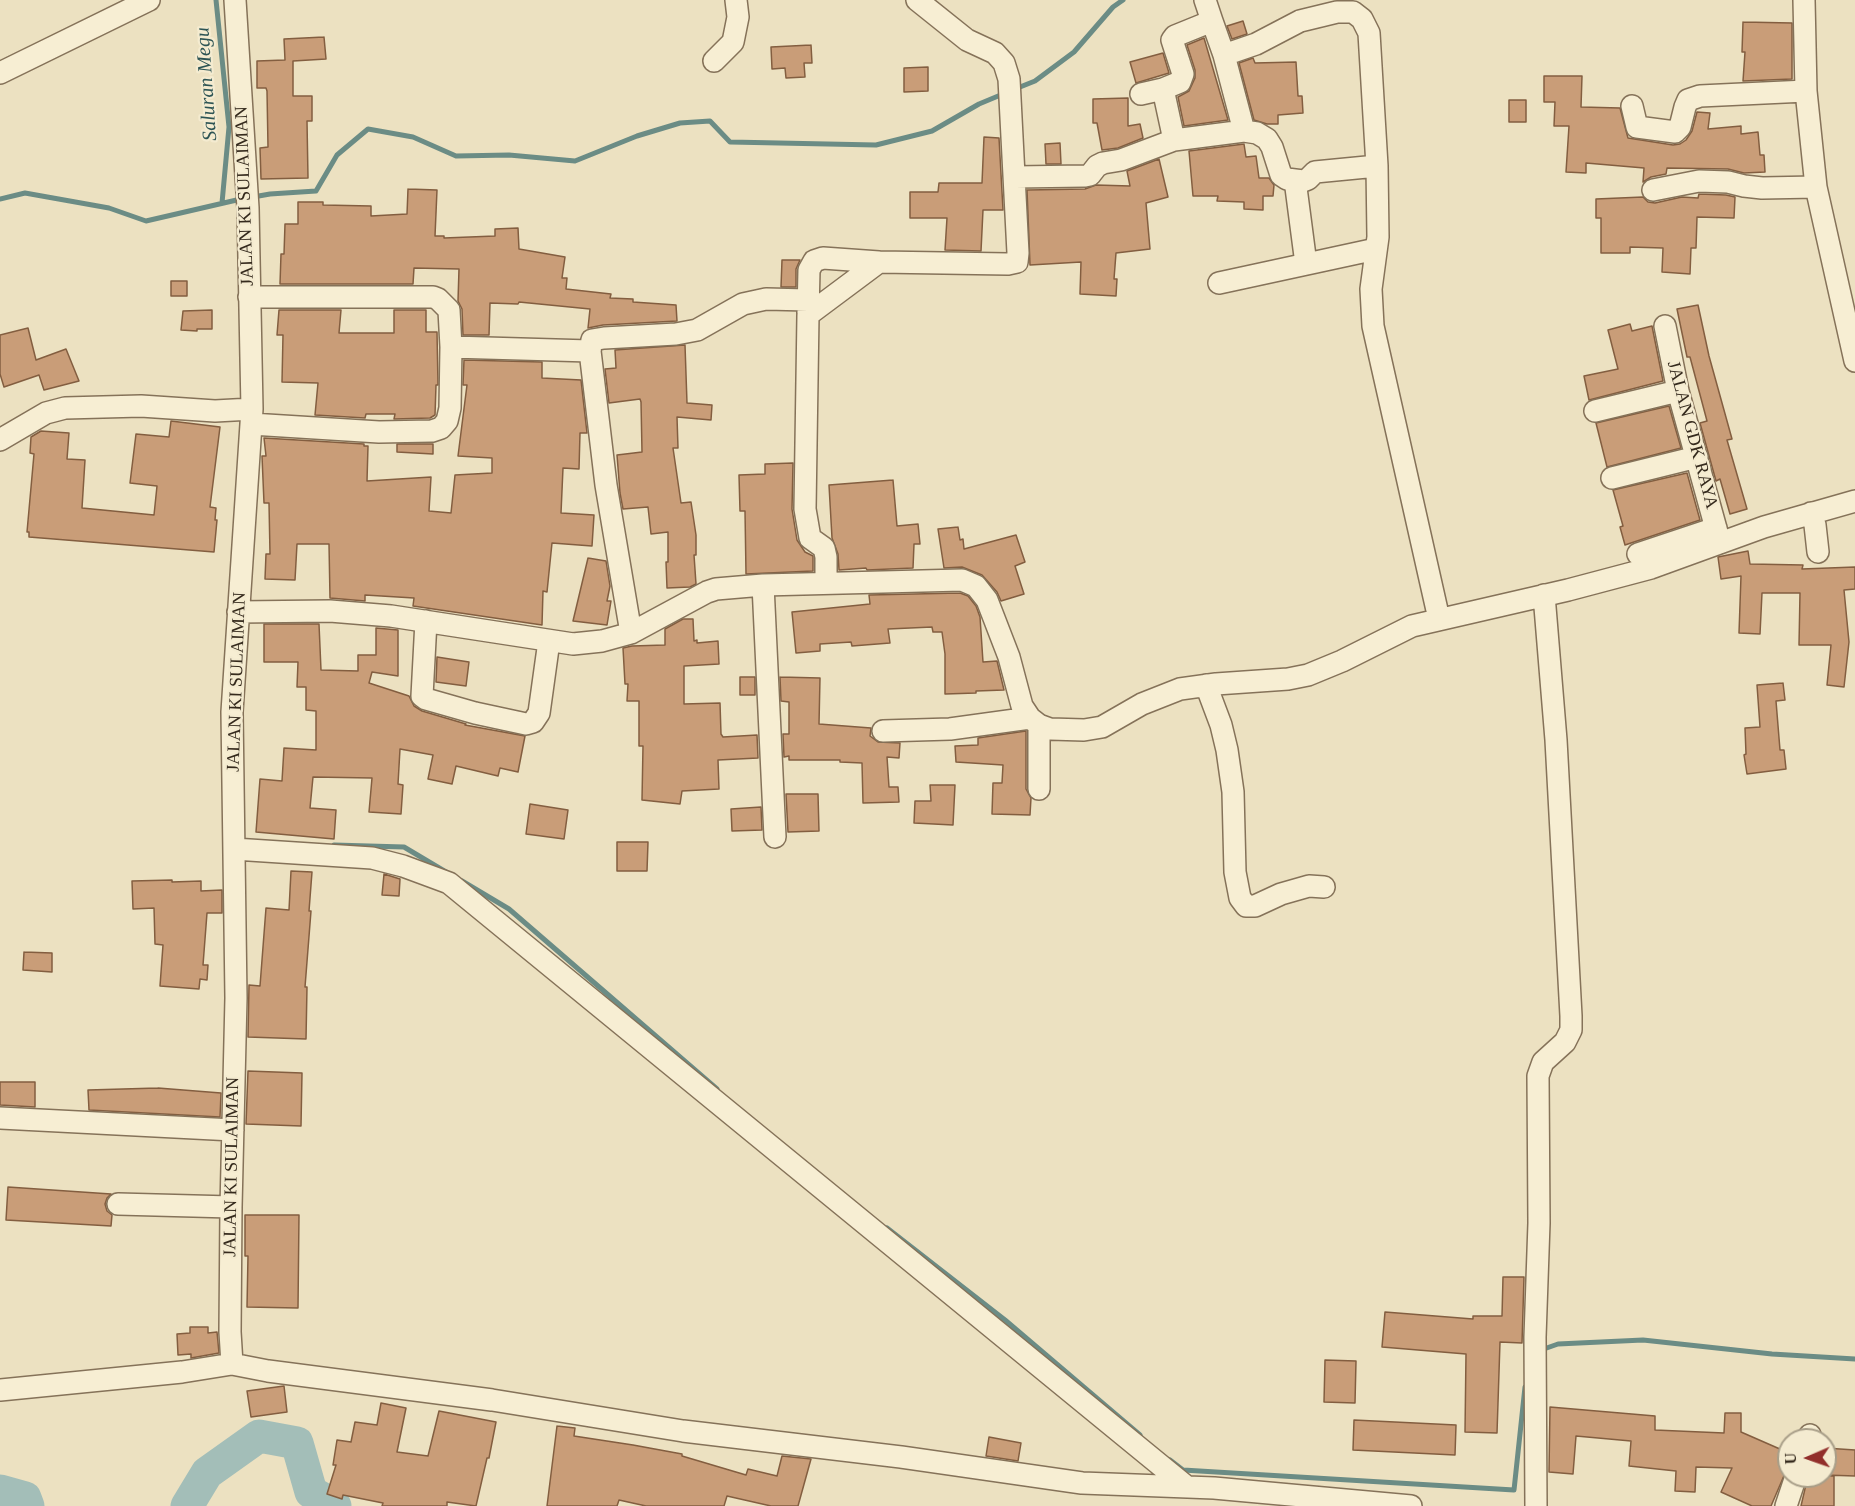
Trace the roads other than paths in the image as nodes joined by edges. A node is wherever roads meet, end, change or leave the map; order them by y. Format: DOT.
graph roads {
  1 [pos="149,0"];
  2 [pos="236,0"];
  3 [pos="736,0"];
  4 [pos="917,0"];
  5 [pos="1205,0"];
  6 [pos="1804,0"];
  7 [pos="1212,21"];
  8 [pos="1224,55"];
  9 [pos="714,62"];
  10 [pos="0,73"];
  11 [pos="1163,89"];
  12 [pos="1806,91"];
  13 [pos="1141,94"];
  14 [pos="1632,106"];
  15 [pos="1244,131"];
  16 [pos="1173,140"];
  17 [pos="1377,166"];
  18 [pos="1015,177"];
  19 [pos="1295,180"];
  20 [pos="1815,187"];
  21 [pos="1653,190"];
  22 [pos="1376,249"];
  23 [pos="879,262"];
  24 [pos="1306,264"];
  25 [pos="1219,283"];
  26 [pos="249,297"];
  27 [pos="808,307"];
  28 [pos="1665,326"];
  29 [pos="451,347"];
  30 [pos="590,351"];
  31 [pos="1855,361"];
  32 [pos="1678,391"];
  33 [pos="1595,411"];
  34 [pos="251,417"];
  35 [pos="0,440"];
  36 [pos="1697,457"];
  37 [pos="1612,478"];
  38 [pos="1855,501"];
  39 [pos="1811,513"];
  40 [pos="1718,536"];
  41 [pos="1818,552"];
  42 [pos="1638,554"];
  43 [pos="826,582"];
  44 [pos="763,585"];
  45 [pos="1544,595"];
  46 [pos="238,612"];
  47 [pos="1439,619"];
  48 [pos="426,621"];
  49 [pos="631,633"];
  50 [pos="549,641"];
  51 [pos="1206,685"];
  52 [pos="1035,721"];
  53 [pos="883,731"];
  54 [pos="1039,789"];
  55 [pos="775,837"];
  56 [pos="234,849"];
  57 [pos="1324,887"];
  58 [pos="0,1118"];
  59 [pos="232,1130"];
  60 [pos="118,1204"];
  61 [pos="231,1207"];
  62 [pos="232,1364"];
  63 [pos="0,1390"];
  64 [pos="1187,1487"];
  65 [pos="1792,1488"];
  66 [pos="1536,1495"];
  67 [pos="1411,1506"];
  68 [pos="1786,1506"];
  1 -- 10 [label="street"];
  2 -- 26 [label="street, JALAN KI SULAIMAN"];
  3 -- 9 [label="street"];
  4 -- 18 [label="street"];
  5 -- 7 [label="street"];
  6 -- 12 [label="street"];
  7 -- 8 [label="street"];
  7 -- 11 [label="street"];
  8 -- 15 [label="street"];
  8 -- 17 [label="street"];
  11 -- 13 [label="street"];
  11 -- 16 [label="street"];
  12 -- 14 [label="street"];
  12 -- 20 [label="street"];
  15 -- 16 [label="street"];
  15 -- 19 [label="street"];
  16 -- 18 [label="street"];
  17 -- 19 [label="street"];
  17 -- 22 [label="street"];
  18 -- 23 [label="street"];
  19 -- 24 [label="street"];
  20 -- 21 [label="street"];
  20 -- 31 [label="street"];
  22 -- 24 [label="street"];
  22 -- 47 [label="street"];
  23 -- 27 [label="street"];
  23 -- 27 [label="street"];
  24 -- 25 [label="street"];
  26 -- 29 [label="street"];
  26 -- 34 [label="street, JALAN KI SULAIMAN"];
  27 -- 30 [label="street"];
  27 -- 43 [label="street"];
  28 -- 32 [label="street, JALAN GDK RAYA"];
  29 -- 30 [label="street"];
  29 -- 34 [label="street"];
  30 -- 49 [label="street"];
  32 -- 33 [label="street"];
  32 -- 36 [label="street, JALAN GDK RAYA"];
  34 -- 35 [label="street"];
  34 -- 46 [label="street, JALAN KI SULAIMAN"];
  36 -- 37 [label="street"];
  36 -- 40 [label="street, JALAN GDK RAYA"];
  38 -- 39 [label="street"];
  39 -- 40 [label="street"];
  39 -- 41 [label="street"];
  40 -- 42 [label="street"];
  40 -- 45 [label="street"];
  43 -- 44 [label="street"];
  43 -- 52 [label="street"];
  44 -- 49 [label="street"];
  44 -- 55 [label="street"];
  45 -- 47 [label="street"];
  45 -- 66 [label="street"];
  46 -- 48 [label="street"];
  46 -- 56 [label="street, JALAN KI SULAIMAN"];
  47 -- 51 [label="street"];
  48 -- 50 [label="street"];
  48 -- 50 [label="street"];
  49 -- 50 [label="street"];
  51 -- 52 [label="street"];
  51 -- 57 [label="street"];
  52 -- 53 [label="street"];
  52 -- 54 [label="street"];
  56 -- 59 [label="street, JALAN KI SULAIMAN"];
  56 -- 64 [label="street"];
  58 -- 59 [label="street"];
  59 -- 61 [label="street, JALAN KI SULAIMAN"];
  60 -- 61 [label="street"];
  61 -- 62 [label="street, JALAN KI SULAIMAN"];
  62 -- 63 [label="street"];
  62 -- 64 [label="street"];
  64 -- 67 [label="street"];
  65 -- 68 [label="street"];
}
